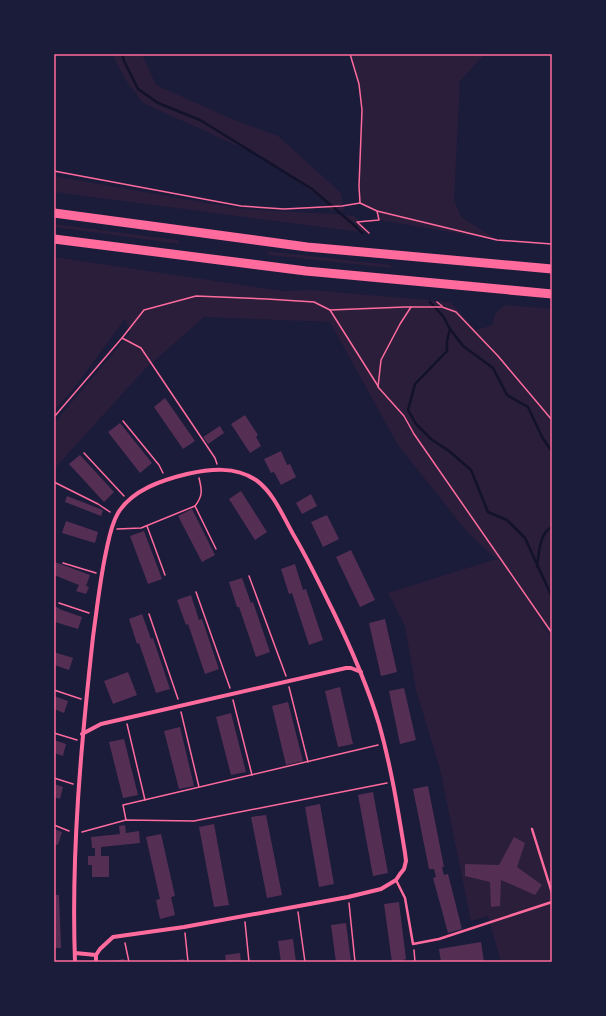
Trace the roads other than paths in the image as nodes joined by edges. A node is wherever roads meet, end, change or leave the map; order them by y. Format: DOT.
graph roads {
  1 [pos="54,213"];
  2 [pos="54,239"];
  3 [pos="552,269"];
  4 [pos="552,294"];
  5 [pos="361,672"];
  6 [pos="82,734"];
  7 [pos="532,829"];
  8 [pos="396,880"];
  9 [pos="552,894"];
  10 [pos="552,902"];
  11 [pos="75,953"];
  12 [pos="96,955"];
  13 [pos="75,962"];
  14 [pos="96,962"];
  1 -- 3 [label="highway"];
  2 -- 4 [label="highway"];
  5 -- 6 [label="street"];
  5 -- 6 [label="street"];
  5 -- 8 [label="street"];
  6 -- 11 [label="street"];
  7 -- 9 [label="lane"];
  8 -- 10 [label="lane"];
  8 -- 12 [label="street"];
  11 -- 12 [label="street"];
  11 -- 13 [label="street"];
  12 -- 14 [label="street"];
}
